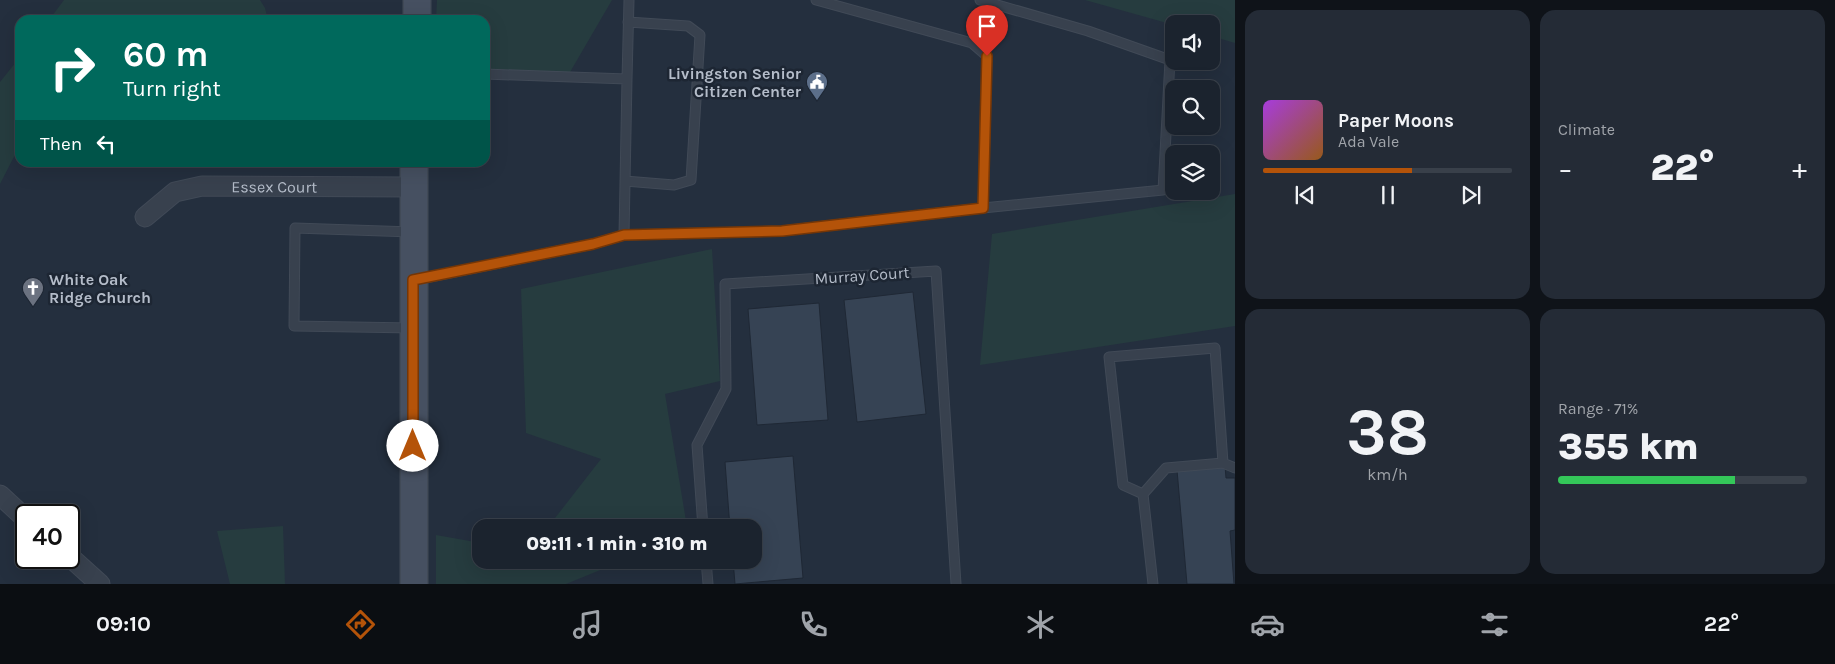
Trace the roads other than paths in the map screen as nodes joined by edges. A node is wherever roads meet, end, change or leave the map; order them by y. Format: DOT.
graph roads {
  1 [pos="417,0"];
  2 [pos="629,0"];
  3 [pos="816,0"];
  4 [pos="980,0"];
  5 [pos="416,15"];
  6 [pos="628,22"];
  7 [pos="490,74"];
  8 [pos="627,79"];
  9 [pos="413,175"];
  10 [pos="625,181"];
  11 [pos="983,208"];
  12 [pos="145,216"];
  13 [pos="413,232"];
  14 [pos="624,235"];
  15 [pos="413,280"];
  16 [pos="413,328"];
  17 [pos="1223,463"];
  18 [pos="1235,468"];
  19 [pos="1143,494"];
  20 [pos="0,495"];
  21 [pos="15,509"];
  22 [pos="702,519"];
  23 [pos="80,566"];
  24 [pos="707,569"];
  25 [pos="100,584"];
  26 [pos="414,584"];
  27 [pos="708,584"];
  28 [pos="956,584"];
  29 [pos="1153,584"];
  1 -- 5 [label="street"];
  2 -- 6 [label="lane"];
  3 -- 11 [label="lane"];
  4 -- 11 [label="lane"];
  6 -- 8 [label="lane"];
  6 -- 10 [label="lane"];
  7 -- 8 [label="lane"];
  8 -- 10 [label="lane"];
  9 -- 12 [label="street, Essex Court"];
  9 -- 13 [label="street"];
  10 -- 14 [label="lane"];
  11 -- 14 [label="lane"];
  13 -- 15 [label="street"];
  13 -- 16 [label="lane"];
  14 -- 15 [label="lane"];
  15 -- 16 [label="street"];
  16 -- 26 [label="street"];
  17 -- 18 [label="lane"];
  17 -- 19 [label="lane"];
  17 -- 19 [label="lane"];
  19 -- 29 [label="lane"];
  20 -- 21 [label="street"];
  22 -- 28 [label="lane, Murray Court"];
  23 -- 25 [label="street"];
  24 -- 27 [label="lane"];
}
